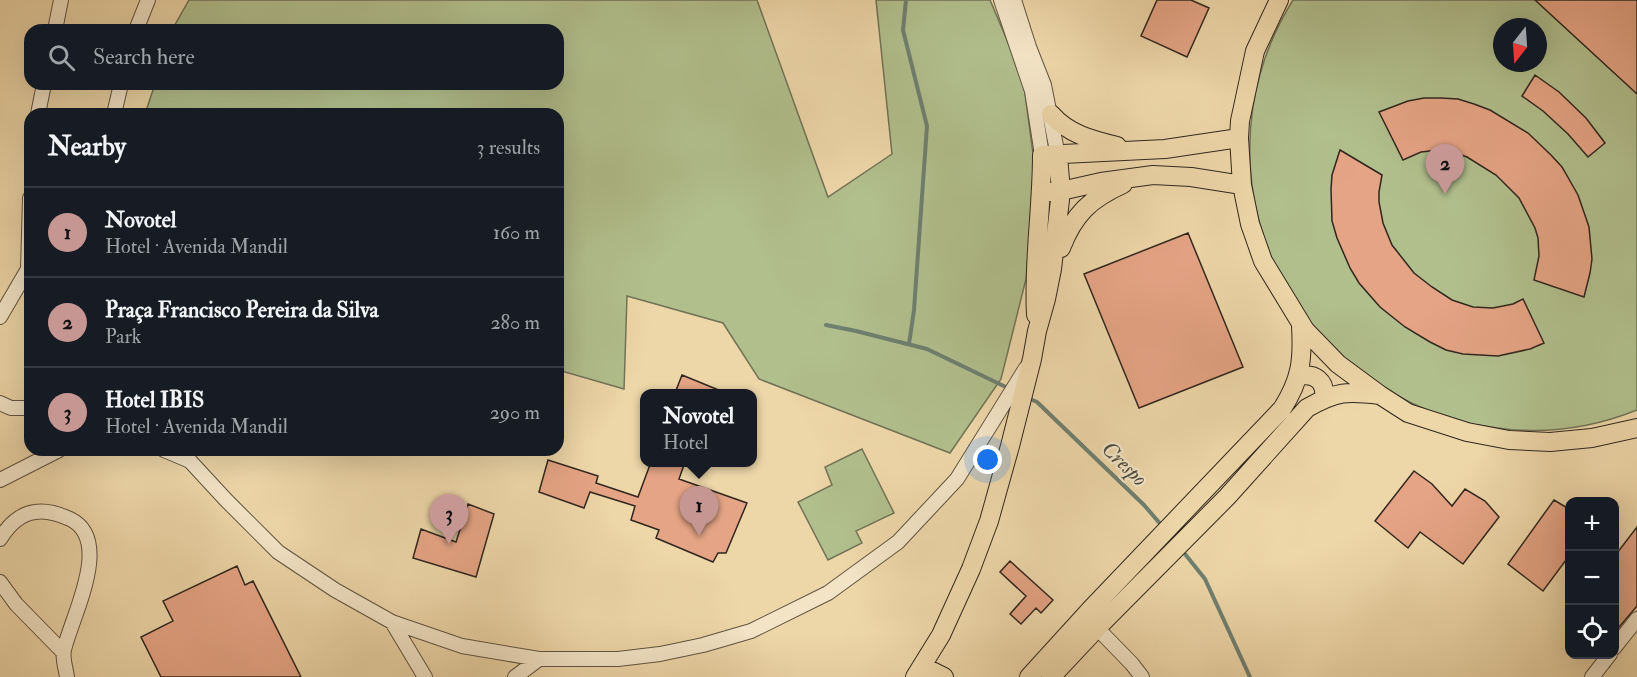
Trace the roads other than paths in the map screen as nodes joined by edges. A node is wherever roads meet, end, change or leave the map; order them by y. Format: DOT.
graph roads {
  1 [pos="61,0"];
  2 [pos="148,0"];
  3 [pos="1001,0"];
  4 [pos="1014,0"];
  5 [pos="1279,0"];
  6 [pos="56,24"];
  7 [pos="138,24"];
  8 [pos="43,90"];
  9 [pos="119,90"];
  10 [pos="39,108"];
  11 [pos="115,108"];
  12 [pos="1051,114"];
  13 [pos="1239,138"];
  14 [pos="1136,151"];
  15 [pos="1050,156"];
  16 [pos="1139,177"];
  17 [pos="1242,185"];
  18 [pos="1061,191"];
  19 [pos="1042,192"];
  20 [pos="1052,269"];
  21 [pos="24,279"];
  22 [pos="0,318"];
  23 [pos="1302,326"];
  24 [pos="1036,331"];
  25 [pos="1032,359"];
  26 [pos="1299,376"];
  27 [pos="1380,395"];
  28 [pos="1324,398"];
  29 [pos="0,403"];
  30 [pos="24,408"];
  31 [pos="1637,428"];
  32 [pos="47,456"];
  33 [pos="188,456"];
  34 [pos="0,480"];
  35 [pos="0,539"];
  36 [pos="0,582"];
  37 [pos="1637,618"];
  38 [pos="392,622"];
  39 [pos="1097,628"];
  40 [pos="1619,641"];
  41 [pos="63,652"];
  42 [pos="1606,659"];
  43 [pos="539,660"];
  44 [pos="918,672"];
  45 [pos="67,677"];
  46 [pos="425,677"];
  47 [pos="515,677"];
  48 [pos="944,677"];
  49 [pos="1029,677"];
  50 [pos="1051,677"];
  51 [pos="1142,677"];
  52 [pos="1592,677"];
  1 -- 6 [label="street"];
  2 -- 7 [label="street"];
  3 -- 15 [label="street"];
  4 -- 12 [label="street"];
  5 -- 13 [label="main road"];
  8 -- 10 [label="street"];
  9 -- 11 [label="street"];
  12 -- 14 [label="main road"];
  12 -- 15 [label="street"];
  13 -- 14 [label="main road"];
  13 -- 17 [label="main road"];
  14 -- 15 [label="main road"];
  15 -- 18 [label="main road"];
  15 -- 19 [label="main road"];
  16 -- 17 [label="main road"];
  16 -- 18 [label="main road"];
  16 -- 20 [label="main road"];
  17 -- 23 [label="main road"];
  18 -- 19 [label="main road"];
  18 -- 20 [label="main road"];
  19 -- 24 [label="main road"];
  20 -- 24 [label="main road"];
  21 -- 22 [label="street"];
  23 -- 26 [label="main road"];
  23 -- 27 [label="main road"];
  24 -- 25 [label="main road"];
  25 -- 43 [label="street"];
  25 -- 44 [label="main road"];
  26 -- 28 [label="main road"];
  26 -- 49 [label="main road"];
  27 -- 28 [label="main road"];
  27 -- 31 [label="main road"];
  28 -- 39 [label="main road"];
  29 -- 30 [label="street"];
  32 -- 34 [label="street"];
  33 -- 38 [label="street"];
  35 -- 41 [label="street"];
  36 -- 41 [label="street"];
  37 -- 40 [label="street"];
  38 -- 43 [label="street"];
  38 -- 46 [label="street"];
  39 -- 50 [label="main road"];
  39 -- 51 [label="street"];
  41 -- 45 [label="street"];
  42 -- 52 [label="street"];
  43 -- 47 [label="street"];
  44 -- 48 [label="main road"];
}
